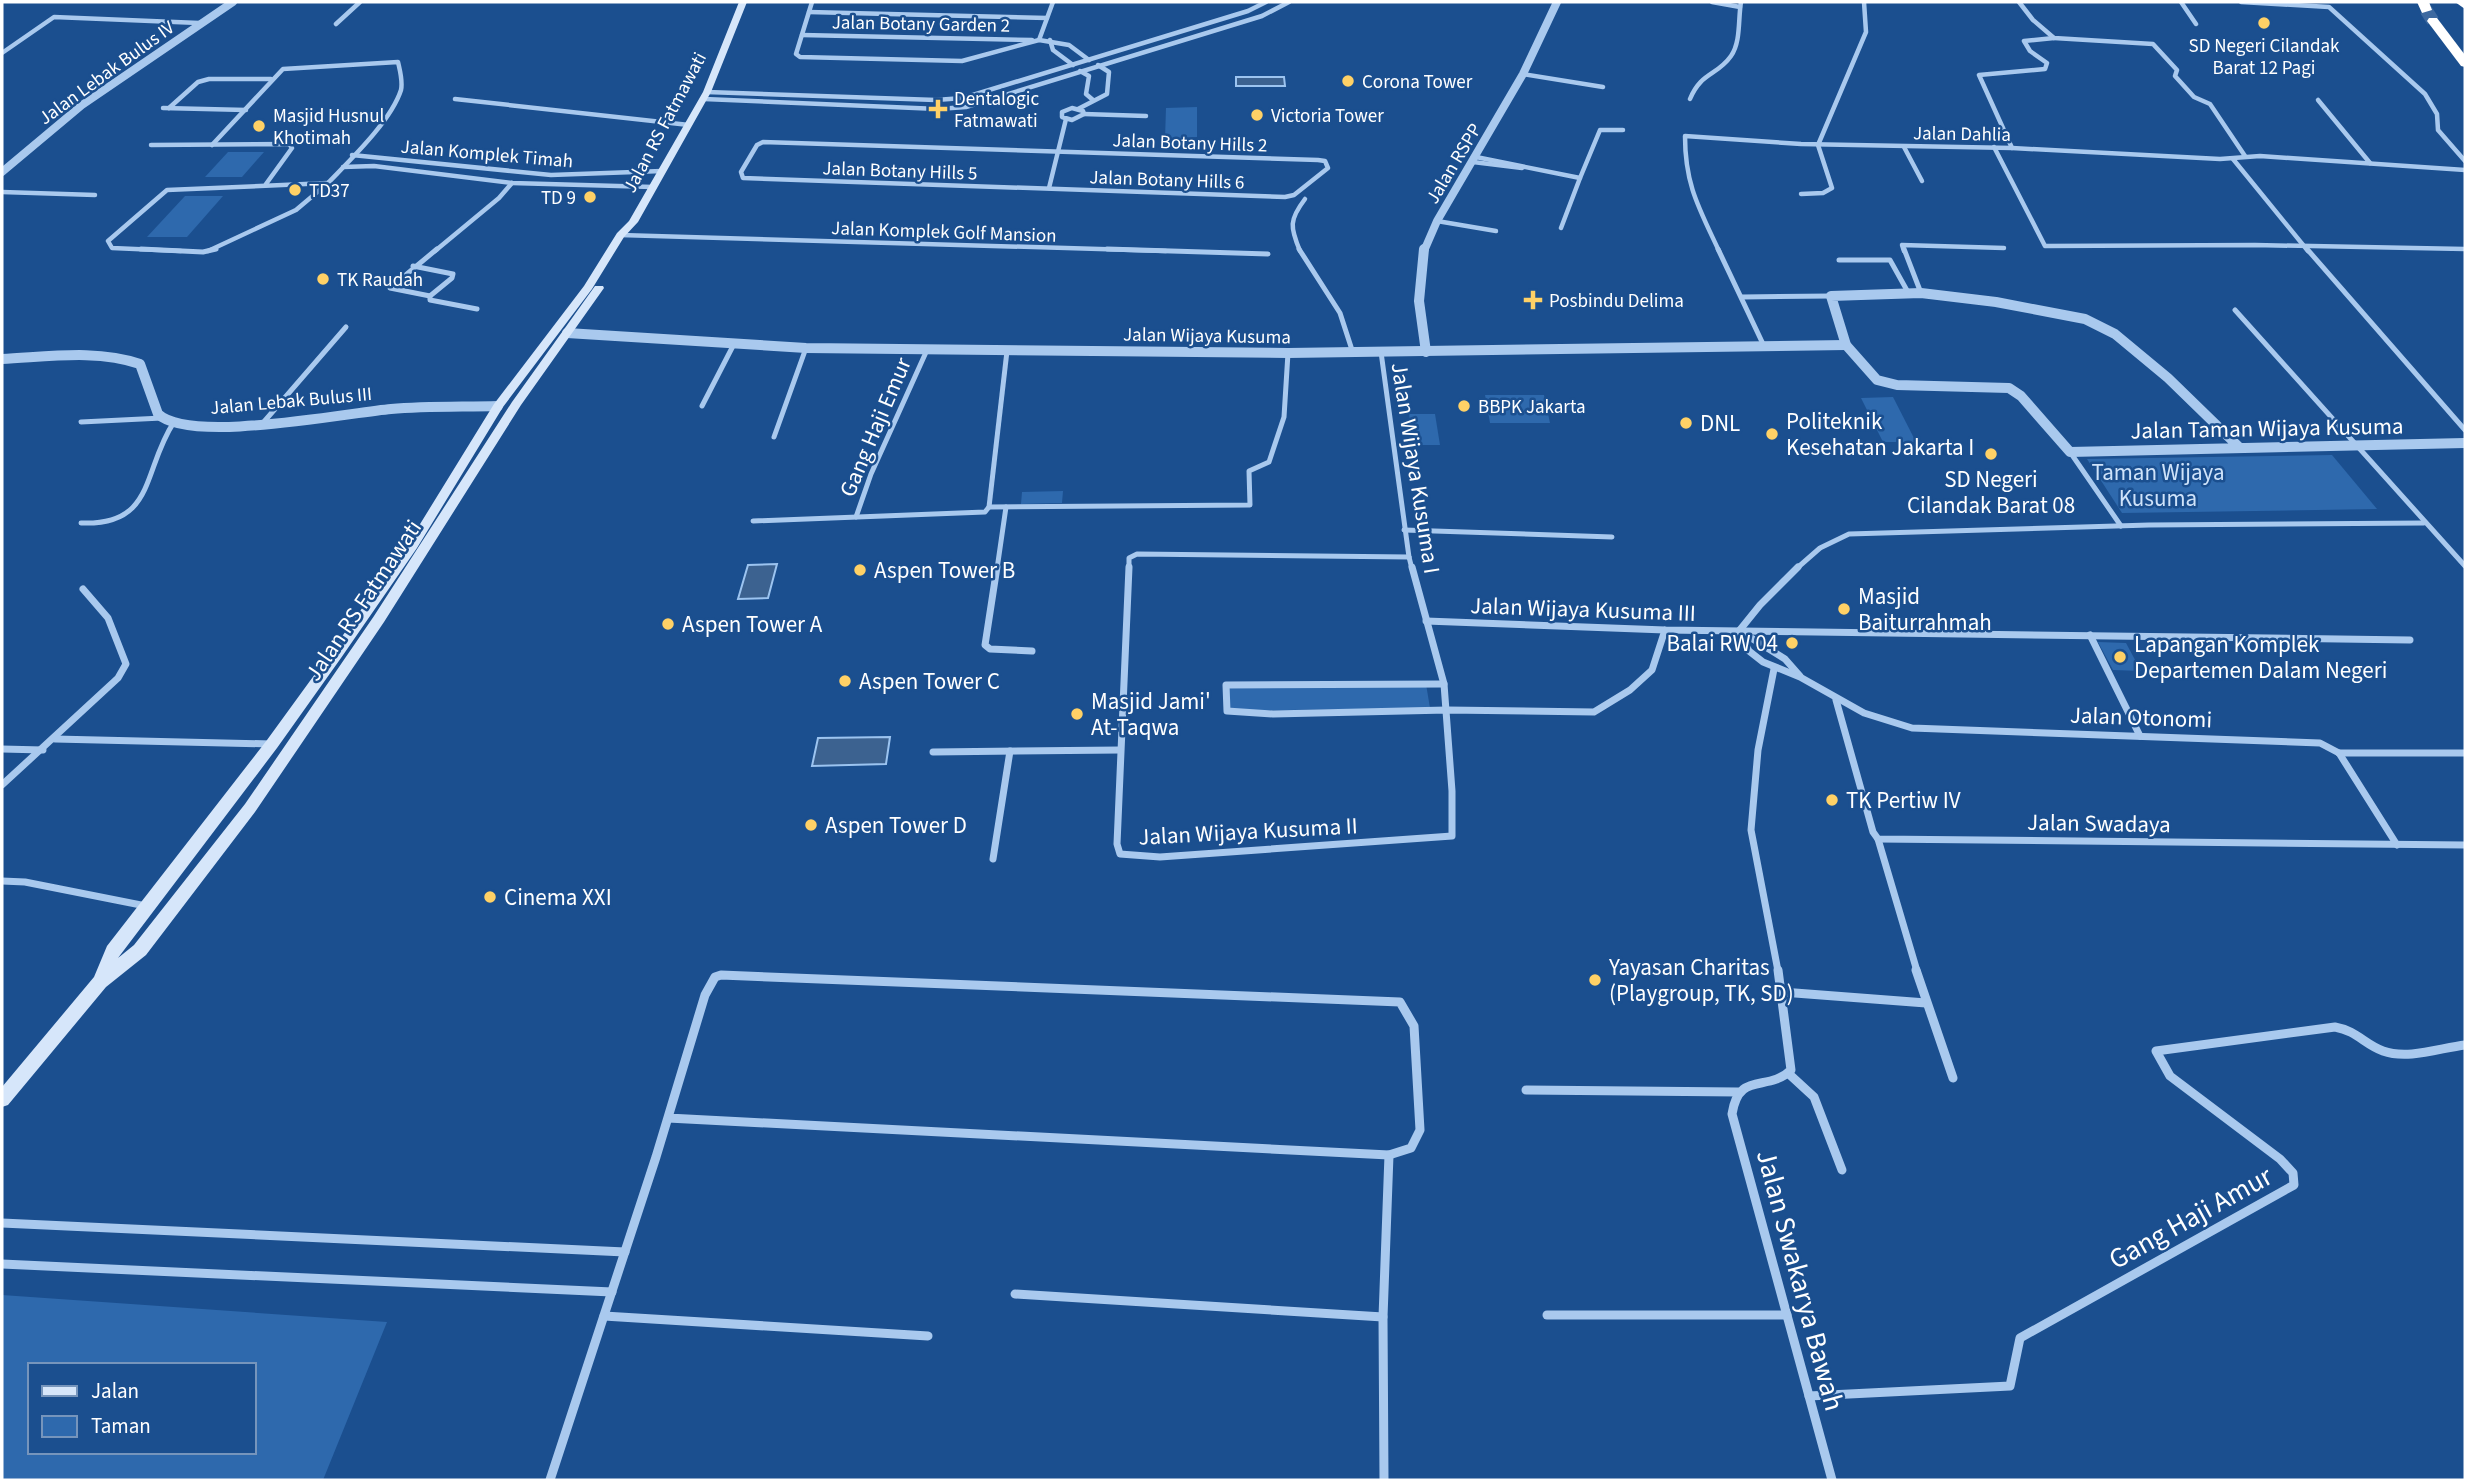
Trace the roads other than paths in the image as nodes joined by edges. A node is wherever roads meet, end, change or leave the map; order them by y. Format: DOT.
graph roads {
  1 [pos="233,2"];
  2 [pos="360,2"];
  3 [pos="743,2"];
  4 [pos="812,2"];
  5 [pos="1053,2"];
  6 [pos="1266,2"];
  7 [pos="1289,2"];
  8 [pos="1557,2"];
  9 [pos="1712,2"];
  10 [pos="1864,2"];
  11 [pos="2019,2"];
  12 [pos="2181,2"];
  13 [pos="2241,2"];
  14 [pos="2461,2"];
  15 [pos="1741,4"];
  16 [pos="2465,6"];
  17 [pos="2427,11"];
  18 [pos="809,12"];
  19 [pos="1047,18"];
  20 [pos="199,23"];
  21 [pos="335,24"];
  22 [pos="2196,24"];
  23 [pos="802,35"];
  24 [pos="2054,38"];
  25 [pos="1039,40"];
  26 [pos="1049,40"];
  27 [pos="2,53"];
  28 [pos="1089,60"];
  29 [pos="2465,64"];
  30 [pos="1073,65"];
  31 [pos="1098,65"];
  32 [pos="1080,71"];
  33 [pos="1523,74"];
  34 [pos="271,79"];
  35 [pos="1603,87"];
  36 [pos="706,96"];
  37 [pos="455,99"];
  38 [pos="1690,99"];
  39 [pos="1093,100"];
  40 [pos="2318,100"];
  41 [pos="1078,109"];
  42 [pos="246,110"];
  43 [pos="1084,114"];
  44 [pos="1146,116"];
  45 [pos="1066,119"];
  46 [pos="690,125"];
  47 [pos="1623,130"];
  48 [pos="150,145"];
  49 [pos="212,145"];
  50 [pos="1818,145"];
  51 [pos="1903,147"];
  52 [pos="1994,147"];
  53 [pos="2012,148"];
  54 [pos="1060,151"];
  55 [pos="352,155"];
  56 [pos="2245,156"];
  57 [pos="382,158"];
  58 [pos="1475,159"];
  59 [pos="2234,159"];
  60 [pos="2465,160"];
  61 [pos="2370,163"];
  62 [pos="374,166"];
  63 [pos="343,167"];
  64 [pos="662,170"];
  65 [pos="2465,170"];
  66 [pos="2,172"];
  67 [pos="1580,178"];
  68 [pos="750,179"];
  69 [pos="1922,181"];
  70 [pos="328,183"];
  71 [pos="512,183"];
  72 [pos="266,184"];
  73 [pos="653,187"];
  74 [pos="1049,188"];
  75 [pos="2,192"];
  76 [pos="1801,194"];
  77 [pos="95,195"];
  78 [pos="1285,197"];
  79 [pos="1305,198"];
  80 [pos="1437,220"];
  81 [pos="1561,228"];
  82 [pos="628,231"];
  83 [pos="1496,231"];
  84 [pos="2304,246"];
  85 [pos="2004,248"];
  86 [pos="2465,249"];
  87 [pos="1268,254"];
  88 [pos="1839,260"];
  89 [pos="413,266"];
  90 [pos="1921,293"];
  91 [pos="1909,294"];
  92 [pos="430,296"];
  93 [pos="1831,296"];
  94 [pos="1742,297"];
  95 [pos="477,309"];
  96 [pos="2235,310"];
  97 [pos="346,327"];
  98 [pos="567,333"];
  99 [pos="734,344"];
  100 [pos="1846,345"];
  101 [pos="1764,346"];
  102 [pos="806,348"];
  103 [pos="927,350"];
  104 [pos="1007,351"];
  105 [pos="1381,352"];
  106 [pos="1426,352"];
  107 [pos="1288,353"];
  108 [pos="1353,353"];
  109 [pos="2,359"];
  110 [pos="702,406"];
  111 [pos="498,407"];
  112 [pos="162,418"];
  113 [pos="80,422"];
  114 [pos="174,422"];
  115 [pos="262,424"];
  116 [pos="2465,430"];
  117 [pos="774,437"];
  118 [pos="2465,443"];
  119 [pos="2359,445"];
  120 [pos="2240,448"];
  121 [pos="2070,452"];
  122 [pos="989,507"];
  123 [pos="1006,507"];
  124 [pos="856,517"];
  125 [pos="753,521"];
  126 [pos="81,523"];
  127 [pos="2424,523"];
  128 [pos="2121,526"];
  129 [pos="1404,530"];
  130 [pos="1612,537"];
  131 [pos="1409,556"];
  132 [pos="2465,566"];
  133 [pos="83,589"];
  134 [pos="1426,621"];
  135 [pos="1665,630"];
  136 [pos="1739,631"];
  137 [pos="2090,635"];
  138 [pos="2410,640"];
  139 [pos="1032,651"];
  140 [pos="1774,669"];
  141 [pos="1801,677"];
  142 [pos="1444,684"];
  143 [pos="1836,700"];
  144 [pos="1447,710"];
  145 [pos="2140,736"];
  146 [pos="55,739"];
  147 [pos="272,744"];
  148 [pos="2,749"];
  149 [pos="43,750"];
  150 [pos="1010,751"];
  151 [pos="1120,751"];
  152 [pos="933,752"];
  153 [pos="2339,752"];
  154 [pos="2465,753"];
  155 [pos="2,785"];
  156 [pos="1878,839"];
  157 [pos="2397,845"];
  158 [pos="2465,845"];
  159 [pos="993,859"];
  160 [pos="2,881"];
  161 [pos="148,907"];
  162 [pos="100,982"];
  163 [pos="1782,992"];
  164 [pos="1926,1003"];
  165 [pos="2465,1045"];
  166 [pos="1789,1074"];
  167 [pos="1953,1078"];
  168 [pos="1526,1090"];
  169 [pos="1738,1092"];
  170 [pos="2,1099"];
  171 [pos="667,1118"];
  172 [pos="1389,1155"];
  173 [pos="1842,1170"];
  174 [pos="2,1223"];
  175 [pos="625,1252"];
  176 [pos="2,1264"];
  177 [pos="612,1292"];
  178 [pos="1015,1294"];
  179 [pos="1547,1315"];
  180 [pos="1787,1315"];
  181 [pos="604,1316"];
  182 [pos="1383,1317"];
  183 [pos="928,1336"];
  184 [pos="1809,1395"];
  185 [pos="550,1480"];
  186 [pos="1384,1480"];
  187 [pos="1832,1480"];
  1 -- 20 [label="street, Jalan Lebak Bulus IV"];
  2 -- 21 [label="street"];
  3 -- 36 [label="main road, Jalan RS Fatmawati"];
  4 -- 18 [label="street"];
  5 -- 19 [label="street"];
  6 -- 28 [label="street"];
  7 -- 31 [label="street"];
  8 -- 33 [label="street, Jalan RSPP"];
  9 -- 15 [label="street"];
  10 -- 50 [label="street"];
  11 -- 24 [label="street"];
  12 -- 22 [label="street"];
  13 -- 60 [label="street"];
  14 -- 16 [label="highway"];
  15 -- 38 [label="street"];
  17 -- 29 [label="highway"];
  18 -- 19 [label="street"];
  18 -- 23 [label="street"];
  19 -- 25 [label="street"];
  20 -- 27 [label="street"];
  20 -- 66 [label="street, Jalan Lebak Bulus IV"];
  23 -- 25 [label="street, Jalan Botany Garden 2"];
  23 -- 25 [label="street"];
  24 -- 53 [label="street"];
  24 -- 56 [label="street"];
  25 -- 26 [label="street, Jalan Botany Garden 2"];
  26 -- 28 [label="street"];
  26 -- 30 [label="street"];
  28 -- 30 [label="street"];
  30 -- 36 [label="street"];
  31 -- 32 [label="street"];
  31 -- 39 [label="street"];
  32 -- 36 [label="street"];
  32 -- 39 [label="street"];
  33 -- 35 [label="street"];
  33 -- 58 [label="street, Jalan RSPP"];
  34 -- 42 [label="street, Jalan Komplek Timah"];
  34 -- 42 [label="street"];
  34 -- 55 [label="street, Jalan Komplek Timah"];
  36 -- 46 [label="main road, Jalan RS Fatmawati"];
  37 -- 46 [label="street"];
  39 -- 41 [label="street"];
  40 -- 61 [label="street"];
  41 -- 43 [label="street"];
  41 -- 45 [label="street"];
  42 -- 49 [label="street, Jalan Komplek Timah"];
  43 -- 44 [label="street"];
  43 -- 45 [label="street"];
  45 -- 54 [label="street"];
  46 -- 64 [label="main road, Jalan RS Fatmawati"];
  47 -- 67 [label="street"];
  48 -- 49 [label="street"];
  49 -- 72 [label="street"];
  50 -- 51 [label="street, Jalan Dahlia"];
  50 -- 76 [label="street"];
  50 -- 94 [label="street, Jalan Dahlia"];
  51 -- 52 [label="street, Jalan Dahlia"];
  51 -- 69 [label="street"];
  52 -- 53 [label="street, Jalan Dahlia"];
  52 -- 84 [label="street"];
  53 -- 59 [label="street, Jalan Dahlia"];
  54 -- 68 [label="street, Jalan Botany Hills 2"];
  54 -- 74 [label="street"];
  54 -- 78 [label="street, Jalan Botany Hills 2"];
  55 -- 57 [label="street, Jalan Komplek Timah"];
  55 -- 63 [label="street, Jalan Komplek Timah"];
  56 -- 59 [label="street, Jalan Dahlia"];
  56 -- 61 [label="street, Jalan Dahlia"];
  57 -- 62 [label="street"];
  57 -- 64 [label="street, Jalan Komplek Timah"];
  58 -- 67 [label="street"];
  58 -- 80 [label="street, Jalan RSPP"];
  59 -- 84 [label="street"];
  61 -- 65 [label="street, Jalan Dahlia"];
  62 -- 63 [label="street, Jalan Komplek Timah"];
  62 -- 71 [label="street, Jalan Komplek Timah"];
  63 -- 70 [label="street, Jalan Komplek Timah"];
  64 -- 73 [label="main road, Jalan RS Fatmawati"];
  67 -- 81 [label="street"];
  68 -- 74 [label="street, Jalan Botany Hills 5"];
  70 -- 72 [label="street, Jalan Komplek Timah"];
  70 -- 72 [label="street, Jalan Komplek Timah"];
  71 -- 73 [label="street, Jalan Komplek Timah"];
  71 -- 89 [label="street"];
  73 -- 82 [label="main road, Jalan RS Fatmawati"];
  74 -- 78 [label="street, Jalan Botany Hills 6"];
  75 -- 77 [label="street"];
  79 -- 108 [label="street"];
  80 -- 83 [label="street"];
  80 -- 106 [label="street, Jalan RSPP"];
  82 -- 87 [label="street, Jalan Komplek Golf Mansion"];
  82 -- 98 [label="main road, Jalan RS Fatmawati"];
  82 -- 111 [label="main road, Jalan RS Fatmawati"];
  84 -- 86 [label="street"];
  84 -- 116 [label="street"];
  85 -- 90 [label="street"];
  88 -- 91 [label="street"];
  89 -- 92 [label="street"];
  89 -- 92 [label="street"];
  90 -- 91 [label="street"];
  90 -- 120 [label="street"];
  91 -- 93 [label="street"];
  92 -- 95 [label="street"];
  93 -- 94 [label="street"];
  93 -- 100 [label="street"];
  94 -- 101 [label="street, Jalan Dahlia"];
  96 -- 119 [label="street"];
  97 -- 115 [label="street"];
  98 -- 99 [label="street, Jalan Wijaya Kusuma"];
  98 -- 162 [label="main road, Jalan RS Fatmawati"];
  99 -- 102 [label="street, Jalan Wijaya Kusuma"];
  99 -- 110 [label="street"];
  100 -- 101 [label="street, Jalan Wijaya Kusuma"];
  100 -- 121 [label="street"];
  101 -- 106 [label="street, Jalan Wijaya Kusuma"];
  102 -- 103 [label="street, Jalan Wijaya Kusuma"];
  102 -- 117 [label="street"];
  103 -- 104 [label="street, Jalan Wijaya Kusuma"];
  103 -- 124 [label="street, Gang Haji Emur"];
  104 -- 107 [label="street, Jalan Wijaya Kusuma"];
  104 -- 122 [label="street"];
  105 -- 106 [label="street, Jalan Wijaya Kusuma"];
  105 -- 108 [label="street, Jalan Wijaya Kusuma"];
  105 -- 129 [label="street, Jalan Wijaya Kusuma I"];
  107 -- 108 [label="street, Jalan Wijaya Kusuma"];
  107 -- 123 [label="street"];
  109 -- 112 [label="street"];
  111 -- 115 [label="street, Jalan Lebak Bulus III"];
  111 -- 147 [label="main road, Jalan RS Fatmawati"];
  112 -- 113 [label="street"];
  112 -- 114 [label="street, Jalan Lebak Bulus III"];
  114 -- 115 [label="street, Jalan Lebak Bulus III"];
  114 -- 126 [label="street"];
  118 -- 119 [label="street, Jalan Taman Wijaya Kusuma"];
  119 -- 120 [label="street, Jalan Taman Wijaya Kusuma"];
  119 -- 127 [label="street"];
  120 -- 121 [label="street, Jalan Taman Wijaya Kusuma"];
  121 -- 128 [label="street"];
  122 -- 123 [label="street"];
  122 -- 124 [label="street"];
  123 -- 139 [label="street"];
  124 -- 125 [label="street"];
  127 -- 128 [label="street"];
  127 -- 132 [label="street"];
  128 -- 136 [label="street"];
  129 -- 130 [label="street"];
  129 -- 131 [label="street, Jalan Wijaya Kusuma I"];
  131 -- 134 [label="street, Jalan Wijaya Kusuma I"];
  131 -- 151 [label="street, Jalan Wijaya Kusuma II"];
  133 -- 146 [label="street"];
  134 -- 135 [label="street, Jalan Wijaya Kusuma III"];
  134 -- 142 [label="street, Jalan Wijaya Kusuma I"];
  135 -- 136 [label="street, Jalan Wijaya Kusuma III"];
  135 -- 144 [label="street"];
  136 -- 137 [label="street, Jalan Wijaya Kusuma III"];
  136 -- 140 [label="street"];
  136 -- 141 [label="street"];
  137 -- 138 [label="street, Jalan Wijaya Kusuma III"];
  137 -- 145 [label="street"];
  140 -- 141 [label="street"];
  140 -- 163 [label="street"];
  141 -- 143 [label="street, Jalan Otonomi"];
  142 -- 144 [label="street, Jalan Wijaya Kusuma I"];
  142 -- 144 [label="street"];
  143 -- 145 [label="street, Jalan Otonomi"];
  143 -- 156 [label="street"];
  144 -- 151 [label="street, Jalan Wijaya Kusuma II"];
  145 -- 153 [label="street, Jalan Otonomi"];
  146 -- 147 [label="street"];
  146 -- 149 [label="street"];
  147 -- 161 [label="main road, Jalan RS Fatmawati"];
  148 -- 149 [label="street"];
  149 -- 155 [label="street"];
  150 -- 151 [label="street"];
  150 -- 152 [label="street"];
  150 -- 159 [label="street"];
  153 -- 154 [label="street, Jalan Otonomi"];
  153 -- 157 [label="street"];
  156 -- 157 [label="street, Jalan Swadaya"];
  156 -- 164 [label="street"];
  157 -- 158 [label="street, Jalan Swadaya"];
  160 -- 161 [label="street"];
  161 -- 162 [label="main road, Jalan RS Fatmawati"];
  162 -- 170 [label="main road, Jalan RS Fatmawati"];
  163 -- 164 [label="street"];
  163 -- 166 [label="street"];
  164 -- 167 [label="street"];
  165 -- 184 [label="street, Gang Haji Amur"];
  166 -- 169 [label="street"];
  166 -- 173 [label="street"];
  168 -- 169 [label="street"];
  169 -- 180 [label="street, Jalan Swakarya Bawah"];
  171 -- 172 [label="street"];
  171 -- 172 [label="street"];
  171 -- 175 [label="street"];
  172 -- 182 [label="street"];
  174 -- 175 [label="street"];
  175 -- 177 [label="street"];
  176 -- 177 [label="street"];
  177 -- 181 [label="street"];
  178 -- 182 [label="street"];
  179 -- 180 [label="street"];
  180 -- 184 [label="street, Jalan Swakarya Bawah"];
  181 -- 183 [label="street"];
  181 -- 185 [label="street"];
  182 -- 186 [label="street"];
  184 -- 187 [label="street, Jalan Swakarya Bawah"];
}
